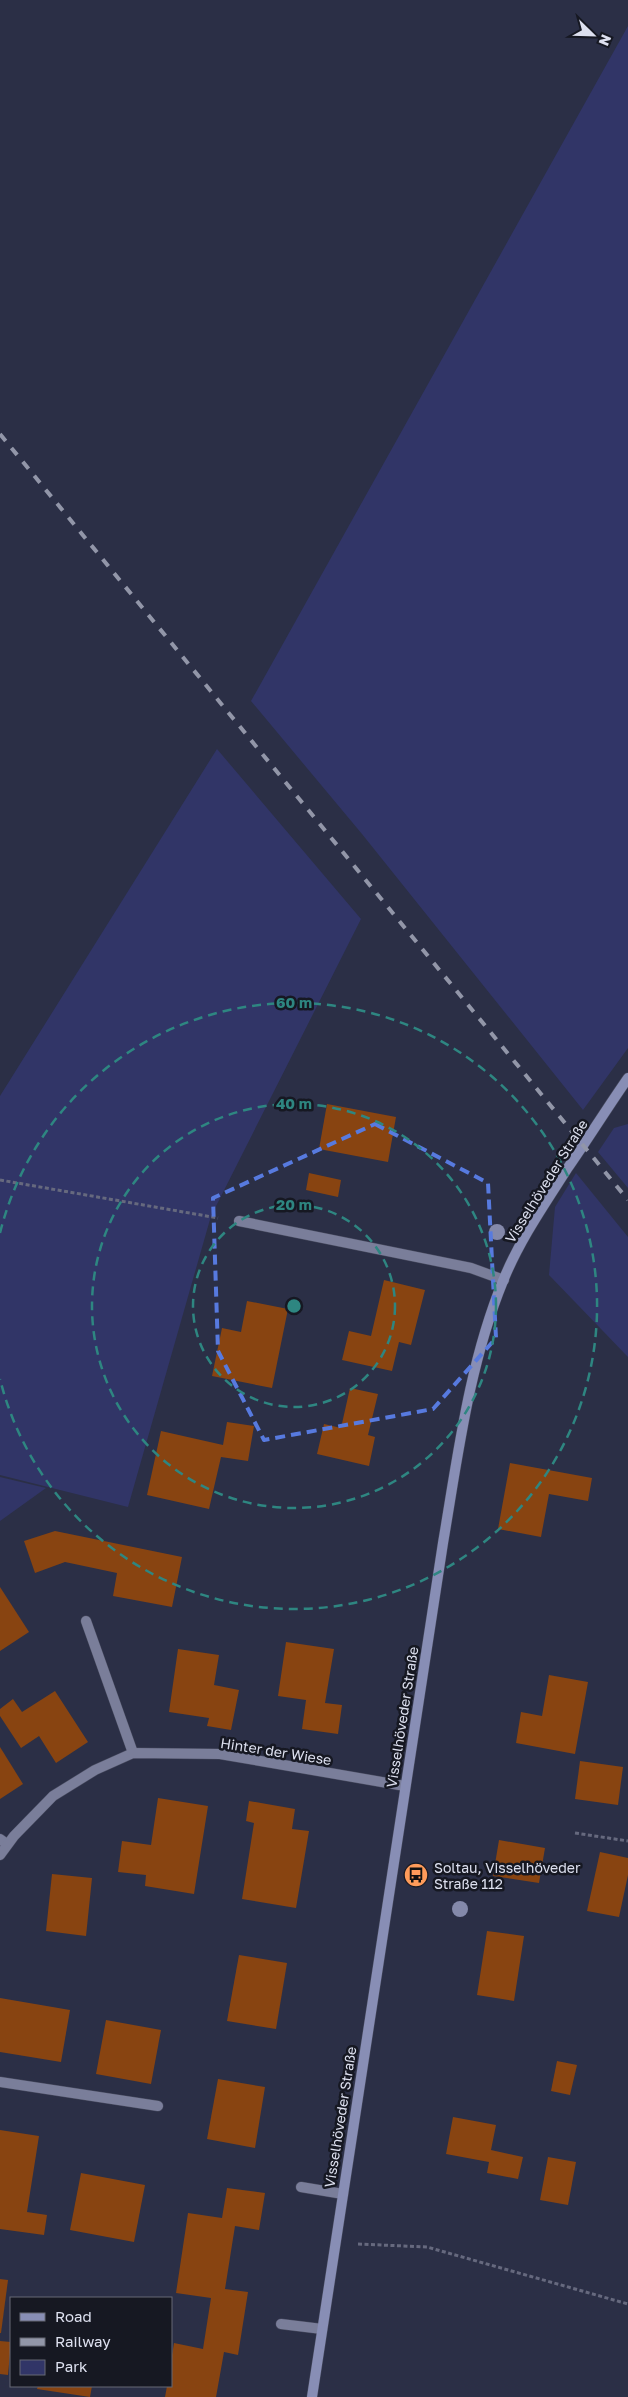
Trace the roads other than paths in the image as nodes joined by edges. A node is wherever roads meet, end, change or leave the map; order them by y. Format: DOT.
graph roads {
  1 [pos="628,1078"];
  2 [pos="239,1221"];
  3 [pos="504,1280"];
  4 [pos="86,1620"];
  5 [pos="133,1753"];
  6 [pos="405,1786"];
  7 [pos="4,1842"];
  8 [pos="0,1856"];
  9 [pos="0,2082"];
  10 [pos="158,2106"];
  11 [pos="301,2187"];
  12 [pos="342,2194"];
  13 [pos="281,2324"];
  14 [pos="322,2329"];
  15 [pos="312,2397"];
  1 -- 3 [label="street, Visselhöveder Straße"];
  2 -- 3 [label="street"];
  3 -- 6 [label="street, Visselhöveder Straße"];
  4 -- 5 [label="street"];
  5 -- 6 [label="street, Hinter der Wiese"];
  5 -- 7 [label="street, Hinter der Wiese"];
  6 -- 12 [label="street, Visselhöveder Straße"];
  7 -- 8 [label="street, Hinter der Wiese"];
  9 -- 10 [label="street"];
  11 -- 12 [label="street"];
  12 -- 14 [label="street, Visselhöveder Straße"];
  13 -- 14 [label="street"];
  14 -- 15 [label="street, Visselhöveder Straße"];
}
